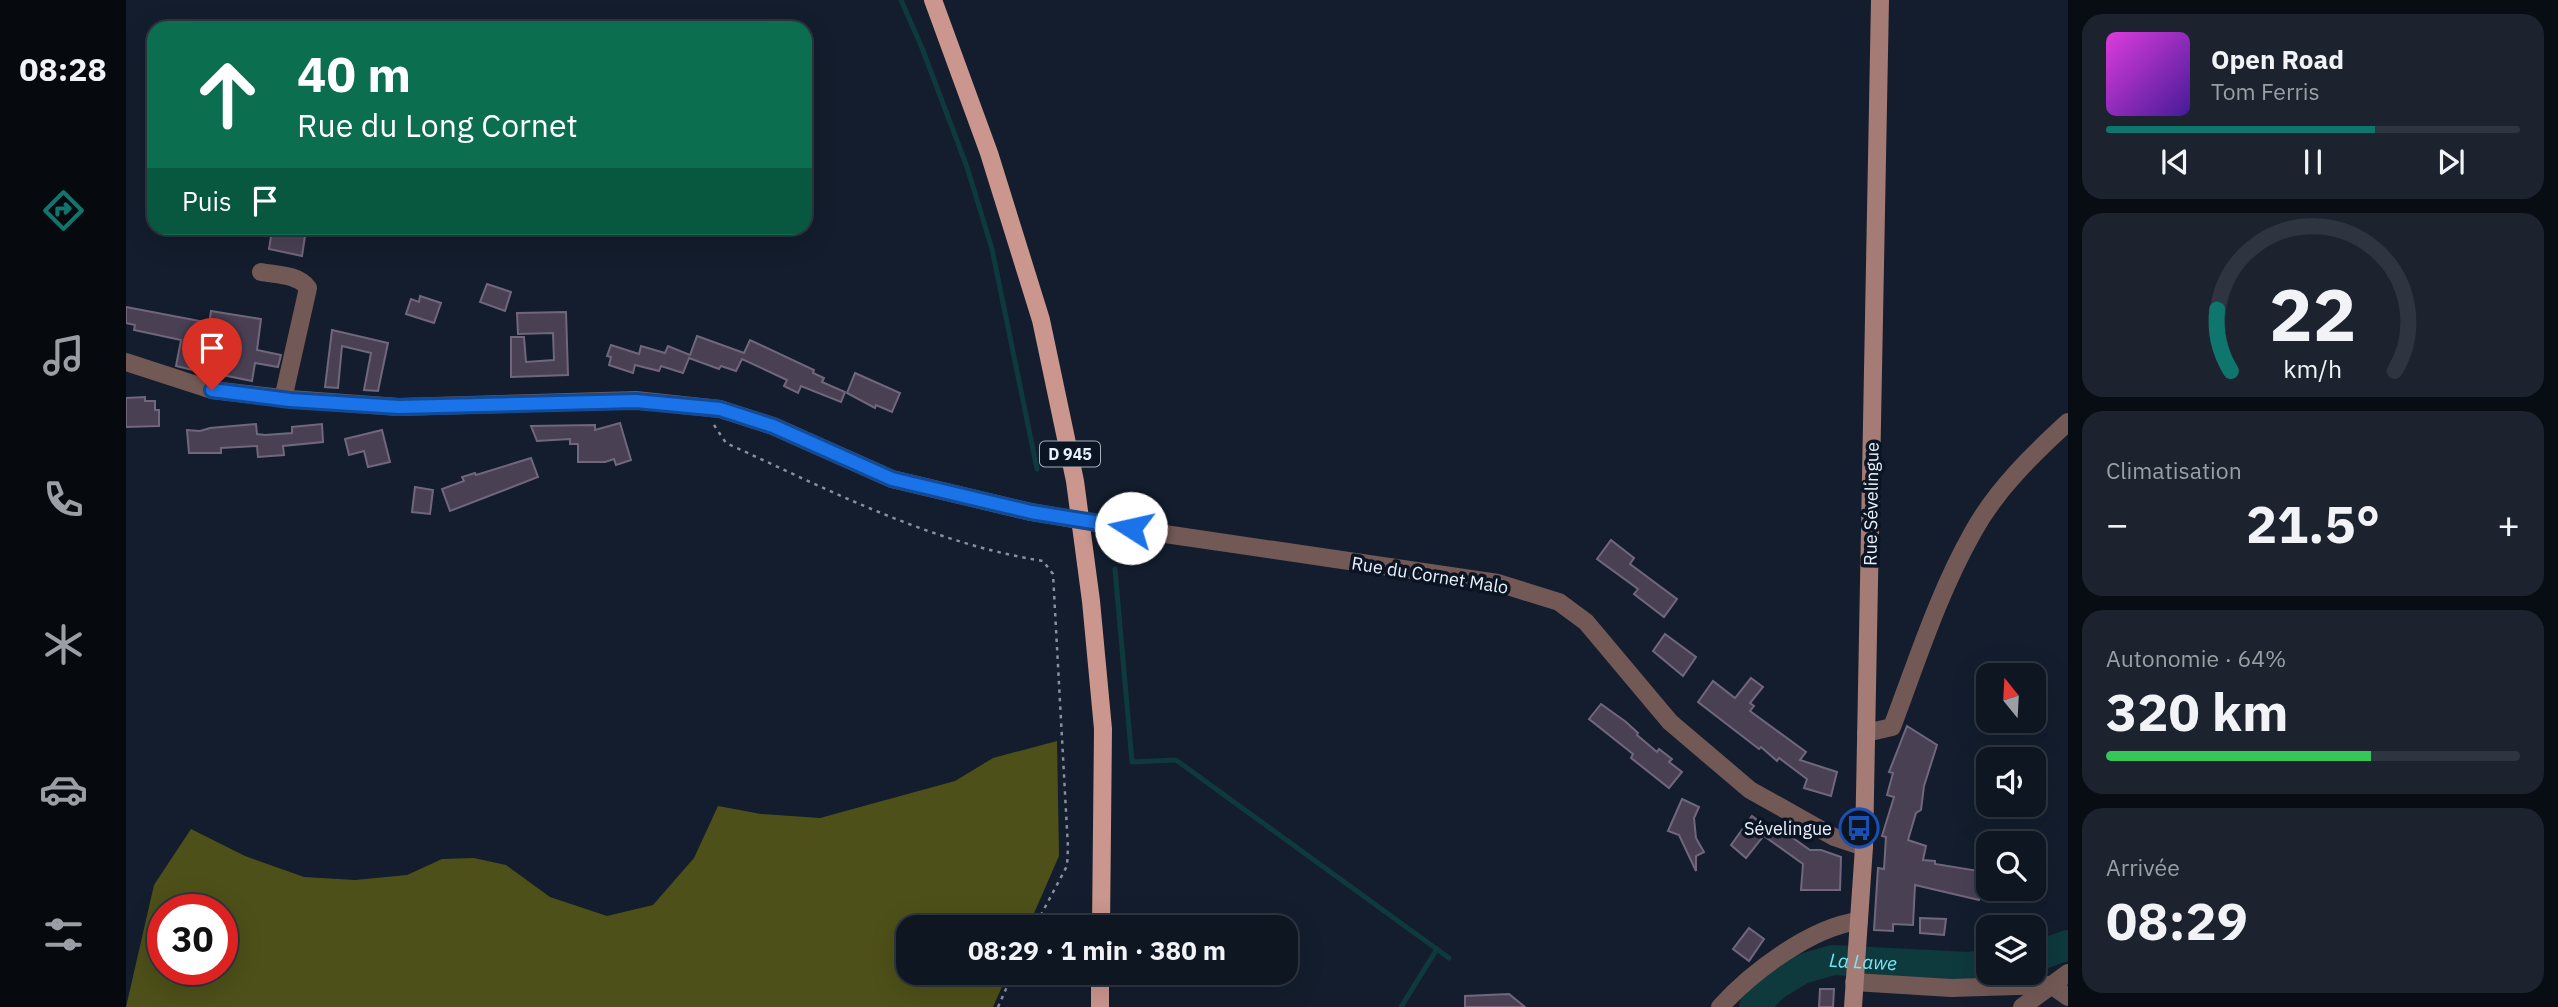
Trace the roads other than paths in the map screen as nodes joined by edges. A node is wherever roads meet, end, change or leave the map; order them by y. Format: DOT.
graph roads {
  1 [pos="933,0"];
  2 [pos="1880,0"];
  3 [pos="261,272"];
  4 [pos="126,362"];
  5 [pos="283,399"];
  6 [pos="2068,422"];
  7 [pos="1866,733"];
  8 [pos="1864,847"];
  9 [pos="1101,915"];
  10 [pos="1858,921"];
  11 [pos="2068,973"];
  12 [pos="1854,978"];
  13 [pos="1100,985"];
  14 [pos="2051,985"];
  15 [pos="2068,997"];
  16 [pos="1100,1007"];
  17 [pos="1720,1007"];
  18 [pos="1853,1007"];
  19 [pos="2022,1007"];
  1 -- 9 [label="main road, D 945"];
  2 -- 7 [label="main road, Rue Sévelingue"];
  3 -- 5 [label="street"];
  4 -- 5 [label="street, Rue du Cornet Malo"];
  5 -- 8 [label="street, Rue du Cornet Malo, bridge"];
  6 -- 7 [label="street"];
  7 -- 8 [label="main road, Rue Sévelingue"];
  8 -- 10 [label="main road, Rue Sévelingue"];
  10 -- 12 [label="main road, Rue Sévelingue"];
  10 -- 17 [label="street"];
  11 -- 14 [label="street"];
  12 -- 14 [label="street"];
  12 -- 18 [label="main road, Rue Sévelingue"];
  13 -- 16 [label="main road"];
  14 -- 15 [label="street"];
  14 -- 19 [label="street"];
}
